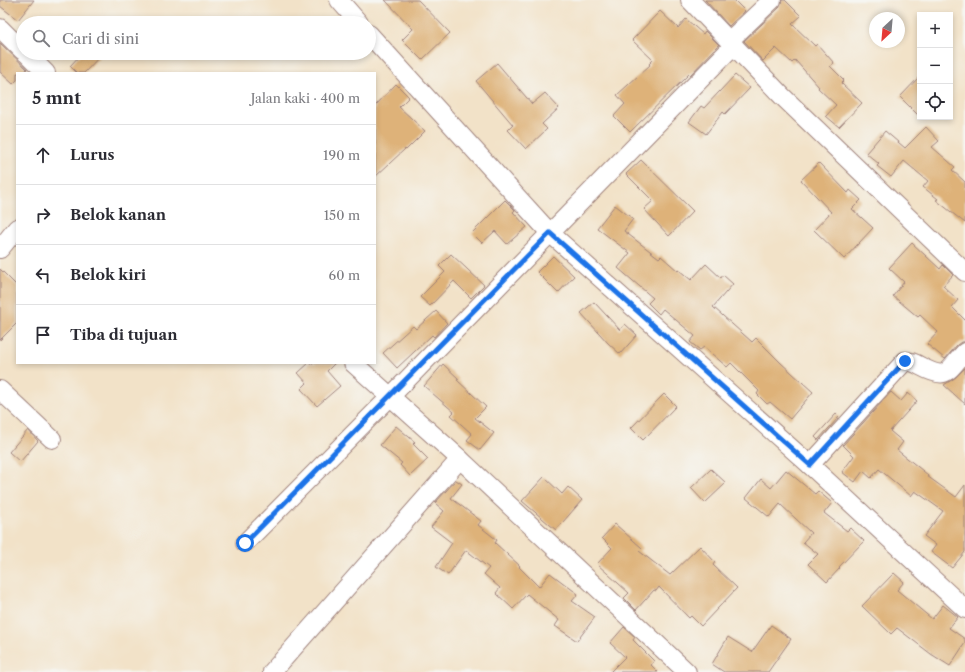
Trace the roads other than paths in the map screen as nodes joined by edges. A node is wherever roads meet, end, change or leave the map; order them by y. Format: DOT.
graph roads {
  1 [pos="339,0"];
  2 [pos="690,0"];
  3 [pos="772,0"];
  4 [pos="353,16"];
  5 [pos="0,28"];
  6 [pos="376,42"];
  7 [pos="16,43"];
  8 [pos="732,43"];
  9 [pos="33,60"];
  10 [pos="45,72"];
  11 [pos="550,233"];
  12 [pos="965,272"];
  13 [pos="965,352"];
  14 [pos="354,364"];
  15 [pos="0,390"];
  16 [pos="390,397"];
  17 [pos="52,439"];
  18 [pos="460,459"];
  19 [pos="810,465"];
  20 [pos="245,543"];
  21 [pos="965,609"];
  22 [pos="272,672"];
  23 [pos="687,672"];
  1 -- 4 [label="street"];
  2 -- 8 [label="street"];
  3 -- 8 [label="street"];
  5 -- 7 [label="street"];
  6 -- 11 [label="street"];
  8 -- 11 [label="street"];
  8 -- 12 [label="street"];
  9 -- 10 [label="street"];
  11 -- 16 [label="street"];
  11 -- 19 [label="street"];
  13 -- 19 [label="street"];
  14 -- 16 [label="street"];
  15 -- 17 [label="street"];
  16 -- 18 [label="street"];
  16 -- 20 [label="street"];
  18 -- 22 [label="street"];
  18 -- 23 [label="street"];
  19 -- 21 [label="street"];
}
